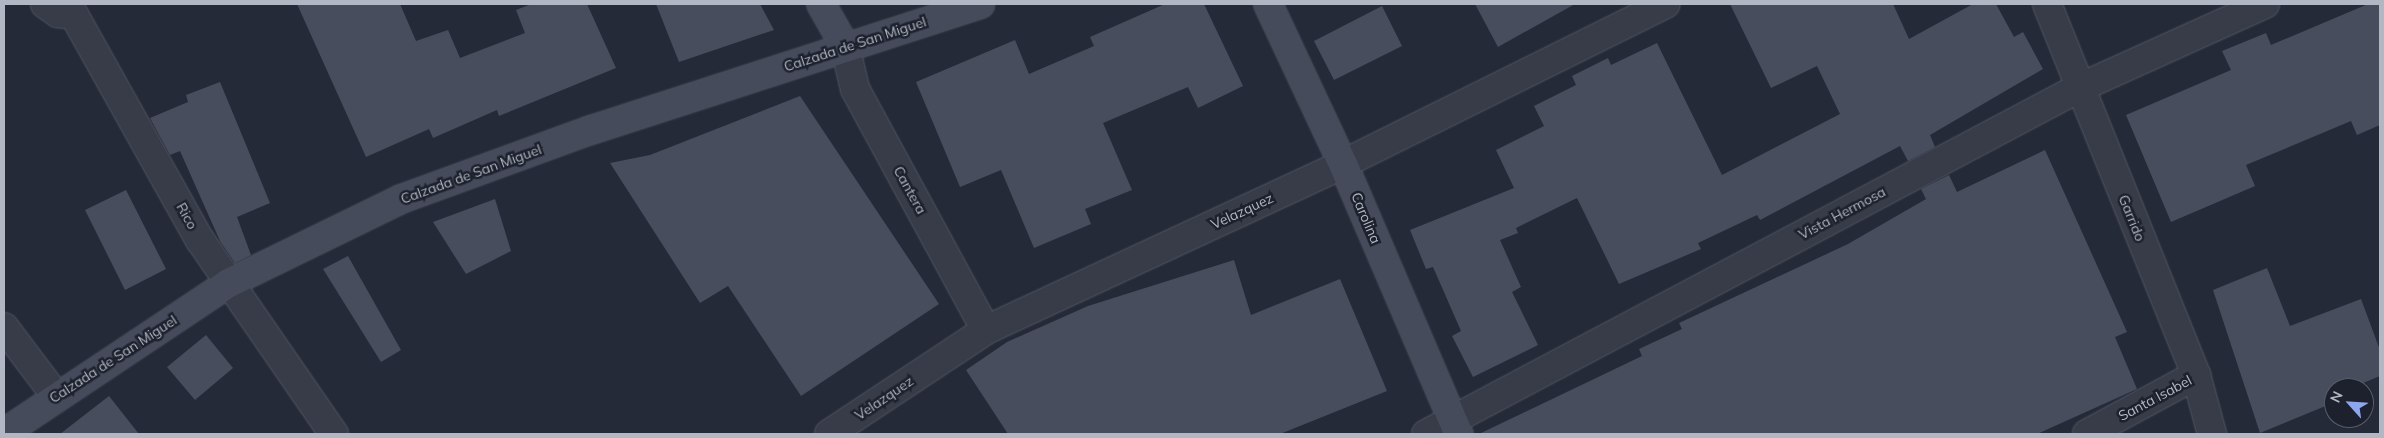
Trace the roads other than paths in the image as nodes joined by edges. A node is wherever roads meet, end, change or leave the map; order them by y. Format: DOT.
graph roads {
  1 [pos="44,4"];
  2 [pos="821,4"];
  3 [pos="980,4"];
  4 [pos="1268,4"];
  5 [pos="1666,4"];
  6 [pos="2047,4"];
  7 [pos="2265,4"];
  8 [pos="82,9"];
  9 [pos="845,46"];
  10 [pos="2079,88"];
  11 [pos="1343,164"];
  12 [pos="229,283"];
  13 [pos="4,327"];
  14 [pos="986,330"];
  15 [pos="2196,375"];
  16 [pos="56,396"];
  17 [pos="1456,427"];
  18 [pos="4,433"];
  19 [pos="334,434"];
  20 [pos="829,434"];
  21 [pos="1426,434"];
  22 [pos="2087,434"];
  23 [pos="2212,434"];
  1 -- 8 [label="street, Rico"];
  2 -- 9 [label="main road"];
  3 -- 9 [label="main road, Calzada de San Miguel"];
  4 -- 11 [label="main road, Carolina"];
  5 -- 11 [label="street, Velazquez"];
  6 -- 10 [label="street, Garrido"];
  7 -- 10 [label="street, Vista Hermosa"];
  8 -- 12 [label="street, Rico"];
  9 -- 12 [label="main road, Calzada de San Miguel"];
  9 -- 14 [label="street, Cantera"];
  10 -- 15 [label="street, Garrido"];
  10 -- 17 [label="street, Vista Hermosa"];
  11 -- 14 [label="street, Velazquez"];
  11 -- 17 [label="main road, Carolina"];
  12 -- 16 [label="main road, Calzada de San Miguel"];
  12 -- 19 [label="street, Rico"];
  13 -- 16 [label="street"];
  14 -- 20 [label="street, Velazquez"];
  15 -- 22 [label="street, Santa Isabel"];
  15 -- 23 [label="street, Garrido"];
  16 -- 18 [label="main road, Calzada de San Miguel"];
  17 -- 21 [label="street, Vista Hermosa"];
}
